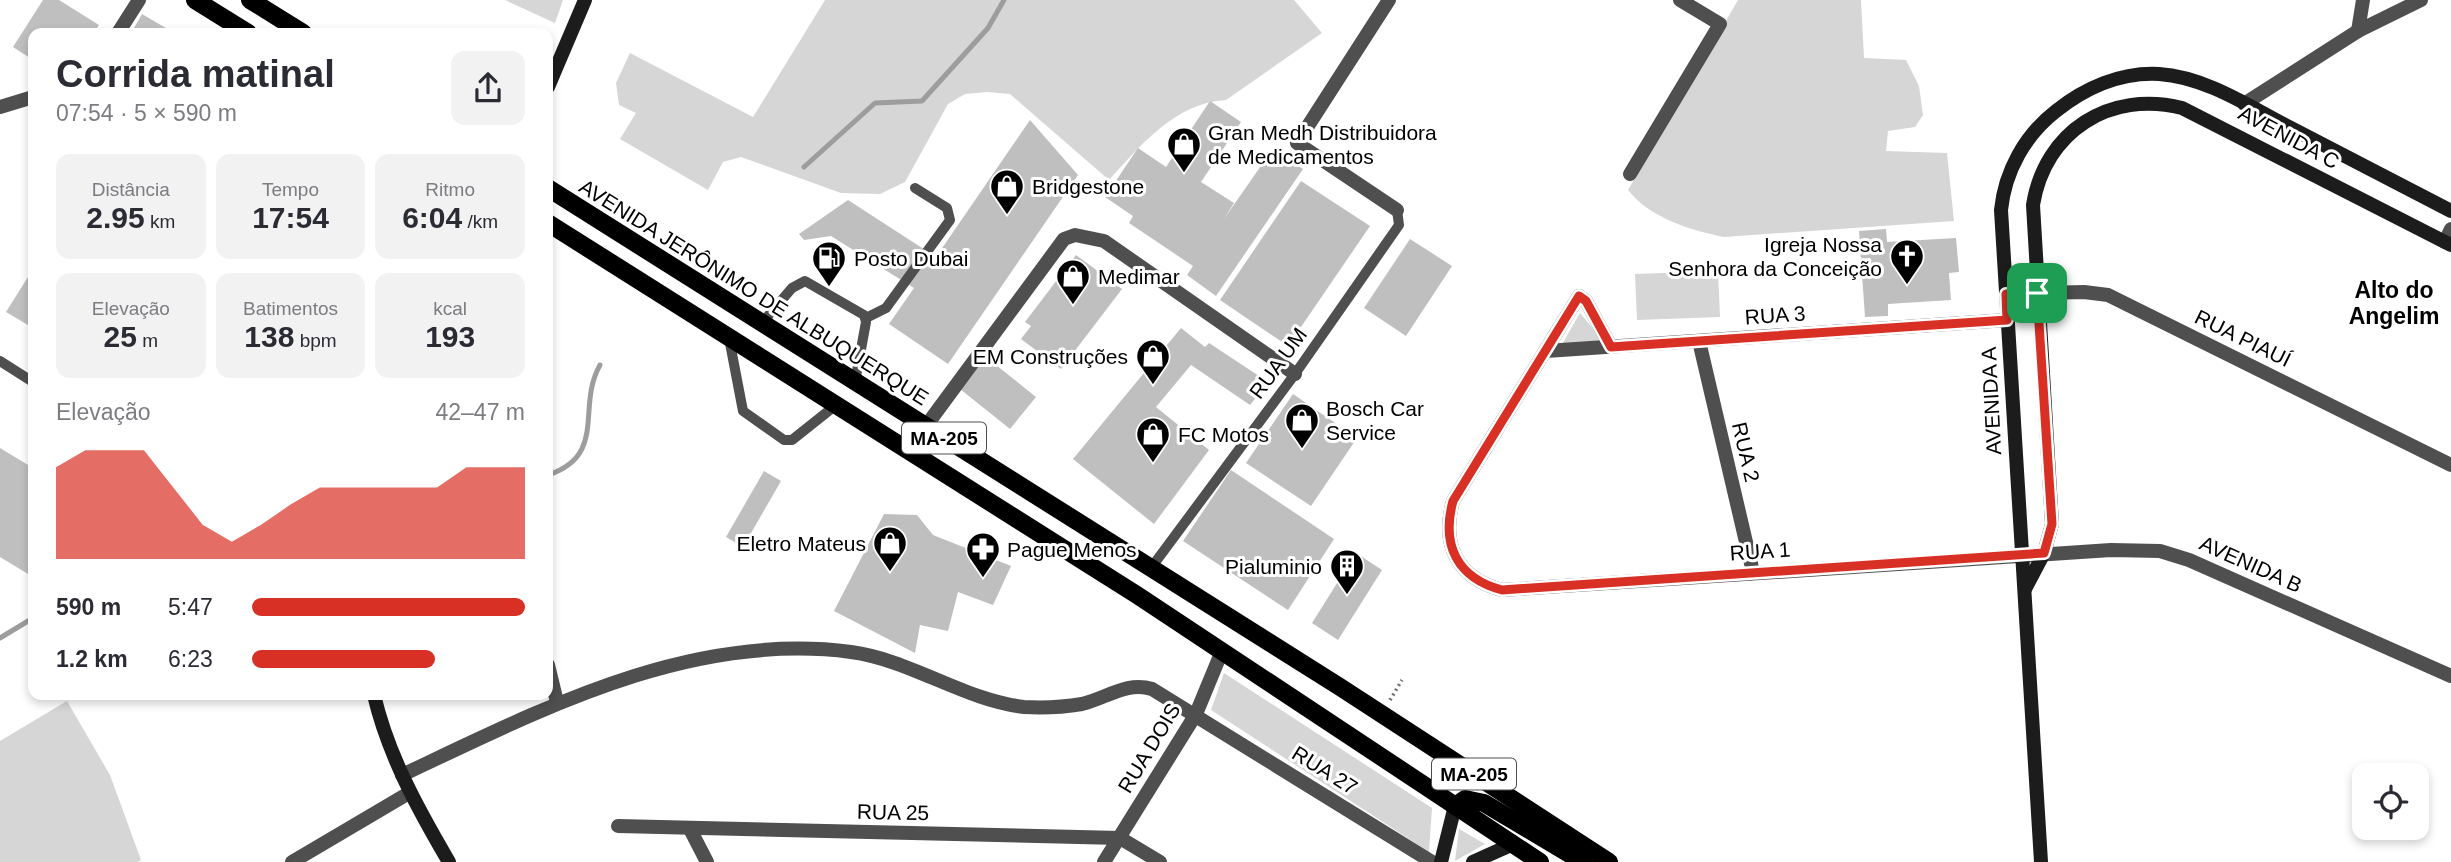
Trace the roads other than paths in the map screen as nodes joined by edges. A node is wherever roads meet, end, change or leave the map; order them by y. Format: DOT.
graph roads {
  1 [pos="139,0"];
  2 [pos="195,0"];
  3 [pos="250,0"];
  4 [pos="585,0"];
  5 [pos="1389,0"];
  6 [pos="1680,0"];
  7 [pos="2363,0"];
  8 [pos="2421,0"];
  9 [pos="121,28"];
  10 [pos="240,28"];
  11 [pos="295,28"];
  12 [pos="2358,31"];
  13 [pos="2141,74"];
  14 [pos="553,76"];
  15 [pos="28,99"];
  16 [pos="2244,104"];
  17 [pos="0,107"];
  18 [pos="1630,174"];
  19 [pos="915,188"];
  20 [pos="553,191"];
  21 [pos="1397,210"];
  22 [pos="2451,211"];
  23 [pos="553,226"];
  24 [pos="2449,239"];
  25 [pos="2037,293"];
  26 [pos="2006,294"];
  27 [pos="866,318"];
  28 [pos="2007,320"];
  29 [pos="762,323"];
  30 [pos="729,337"];
  31 [pos="1699,341"];
  32 [pos="1611,347"];
  33 [pos="1546,351"];
  34 [pos="0,361"];
  35 [pos="1295,374"];
  36 [pos="28,379"];
  37 [pos="855,382"];
  38 [pos="836,405"];
  39 [pos="926,426"];
  40 [pos="2451,464"];
  41 [pos="2044,553"];
  42 [pos="2022,554"];
  43 [pos="1151,568"];
  44 [pos="1753,572"];
  45 [pos="2024,590"];
  46 [pos="1222,651"];
  47 [pos="2451,676"];
  48 [pos="553,684"];
  49 [pos="375,700"];
  50 [pos="558,702"];
  51 [pos="1196,714"];
  52 [pos="402,775"];
  53 [pos="409,793"];
  54 [pos="1455,806"];
  55 [pos="618,826"];
  56 [pos="690,829"];
  57 [pos="1120,838"];
  58 [pos="1513,845"];
  59 [pos="292,862"];
  60 [pos="449,862"];
  61 [pos="707,862"];
  62 [pos="1104,862"];
  63 [pos="1160,862"];
  64 [pos="1432,862"];
  65 [pos="1441,862"];
  66 [pos="1473,862"];
  67 [pos="1540,862"];
  68 [pos="1583,862"];
  69 [pos="1609,862"];
  70 [pos="2041,862"];
  1 -- 9 [label="street"];
  2 -- 10 [label="main road"];
  3 -- 11 [label="main road"];
  4 -- 14 [label="street"];
  5 -- 21 [label="street"];
  6 -- 18 [label="street"];
  7 -- 12 [label="street"];
  8 -- 12 [label="street"];
  12 -- 16 [label="street"];
  13 -- 16 [label="street, AVENIDA C"];
  13 -- 26 [label="street, AVENIDA A"];
  15 -- 17 [label="street"];
  16 -- 22 [label="street, AVENIDA C"];
  19 -- 27 [label="lane"];
  20 -- 29 [label="main road, AVENIDA JERÔNIMO DE ALBUQUERQUE / MA-205"];
  21 -- 35 [label="lane, RUA UM"];
  23 -- 30 [label="main road, MA-205"];
  24 -- 25 [label="street, AVENIDA C"];
  25 -- 26 [label="street, RUA PIAUÍ"];
  25 -- 40 [label="street, RUA PIAUÍ"];
  25 -- 41 [label="street"];
  26 -- 28 [label="street, AVENIDA A"];
  27 -- 29 [label="lane"];
  27 -- 37 [label="lane"];
  28 -- 31 [label="street, RUA 3"];
  28 -- 42 [label="street, AVENIDA A"];
  29 -- 37 [label="main road, AVENIDA JERÔNIMO DE ALBUQUERQUE / MA-205"];
  30 -- 38 [label="main road, MA-205"];
  30 -- 38 [label="lane"];
  31 -- 32 [label="street, RUA 3"];
  31 -- 44 [label="street, RUA 2"];
  32 -- 33 [label="street, RUA 3"];
  32 -- 33 [label="street"];
  33 -- 44 [label="street, RUA 1"];
  34 -- 36 [label="lane"];
  35 -- 39 [label="street"];
  35 -- 43 [label="lane, RUA UM"];
  37 -- 39 [label="main road, AVENIDA JERÔNIMO DE ALBUQUERQUE / MA-205"];
  38 -- 46 [label="main road, MA-205"];
  39 -- 43 [label="main road, AVENIDA JERÔNIMO DE ALBUQUERQUE / MA-205"];
  41 -- 42 [label="street, AVENIDA B"];
  41 -- 45 [label="street"];
  41 -- 47 [label="street, AVENIDA B"];
  42 -- 44 [label="street, RUA 1"];
  42 -- 45 [label="street, AVENIDA A"];
  43 -- 69 [label="main road, AVENIDA JERÔNIMO DE ALBUQUERQUE / MA-205"];
  45 -- 70 [label="street, AVENIDA A"];
  46 -- 51 [label="street, RUA DOIS"];
  46 -- 54 [label="main road, MA-205"];
  48 -- 50 [label="street"];
  49 -- 52 [label="street"];
  50 -- 51 [label="street, RUA 27"];
  50 -- 52 [label="street, RUA 27"];
  51 -- 57 [label="street, RUA DOIS"];
  51 -- 64 [label="street, RUA 27"];
  52 -- 53 [label="street"];
  53 -- 59 [label="street"];
  53 -- 60 [label="street"];
  54 -- 58 [label="main road, MA-205"];
  54 -- 65 [label="street"];
  54 -- 68 [label="main road"];
  55 -- 56 [label="street, RUA 25"];
  56 -- 57 [label="street, RUA 25"];
  56 -- 61 [label="street"];
  57 -- 62 [label="street, RUA DOIS"];
  57 -- 63 [label="street, RUA 25"];
  58 -- 66 [label="street"];
  58 -- 67 [label="main road, MA-205"];
}
